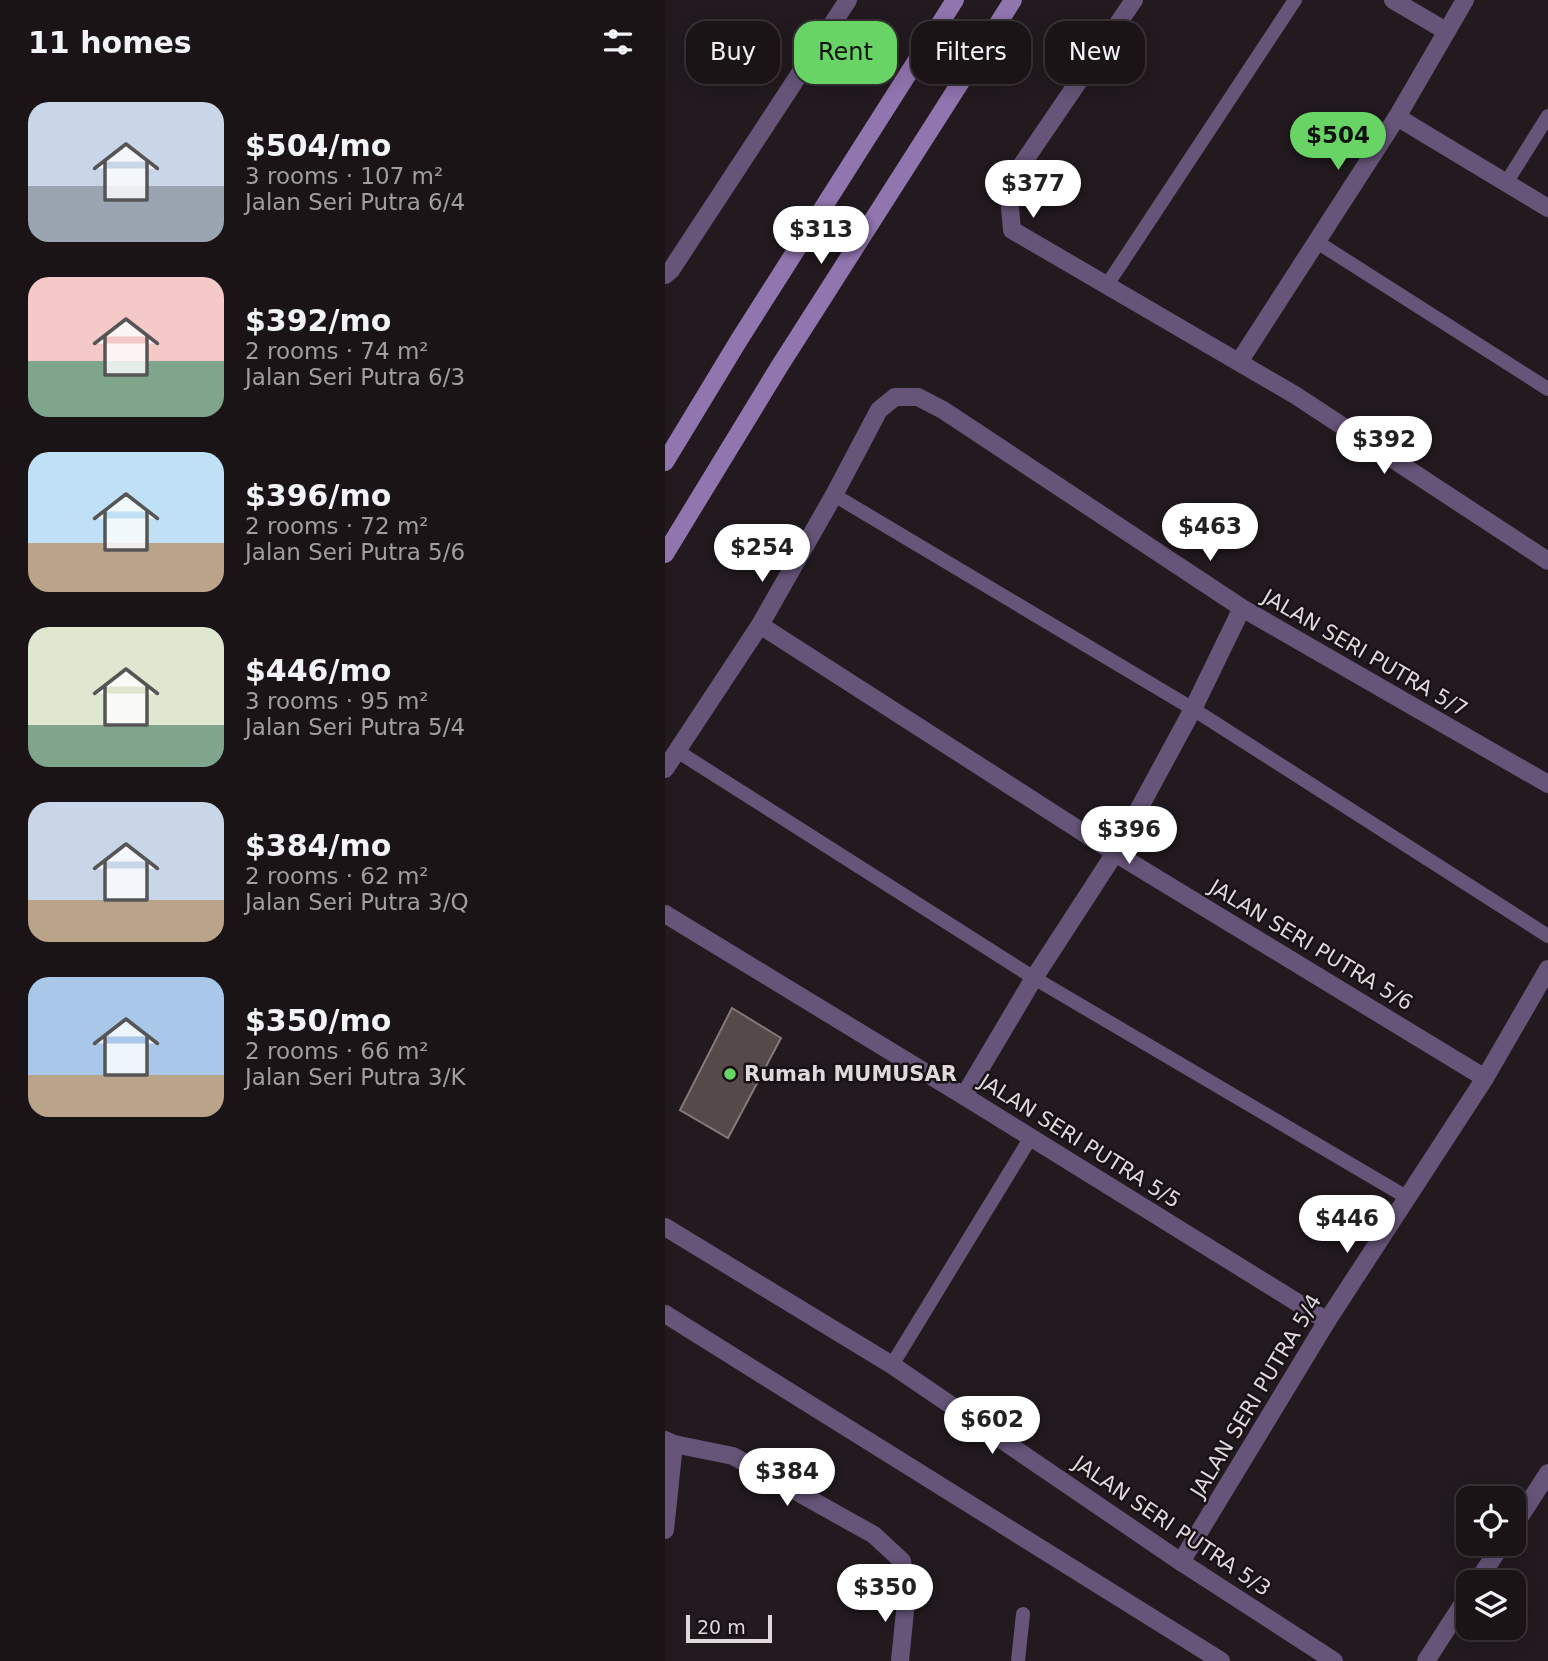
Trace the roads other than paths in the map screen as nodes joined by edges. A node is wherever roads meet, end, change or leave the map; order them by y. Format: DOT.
graph roads {
  1 [pos="848,0"];
  2 [pos="955,0"];
  3 [pos="1013,0"];
  4 [pos="1134,0"];
  5 [pos="1295,0"];
  6 [pos="1393,0"];
  7 [pos="1465,0"];
  8 [pos="1446,32"];
  9 [pos="1548,116"];
  10 [pos="1397,117"];
  11 [pos="1506,183"];
  12 [pos="1548,208"];
  13 [pos="1317,242"];
  14 [pos="668,272"];
  15 [pos="1107,285"];
  16 [pos="1240,362"];
  17 [pos="1548,389"];
  18 [pos="665,462"];
  19 [pos="834,495"];
  20 [pos="665,554"];
  21 [pos="1548,561"];
  22 [pos="1242,608"];
  23 [pos="760,625"];
  24 [pos="1193,709"];
  25 [pos="677,751"];
  26 [pos="665,769"];
  27 [pos="1548,784"];
  28 [pos="1115,853"];
  29 [pos="665,914"];
  30 [pos="1548,936"];
  31 [pos="1548,969"];
  32 [pos="1034,978"];
  33 [pos="1485,1078"];
  34 [pos="964,1096"];
  35 [pos="1031,1138"];
  36 [pos="1408,1198"];
  37 [pos="665,1227"];
  38 [pos="665,1314"];
  39 [pos="1327,1321"];
  40 [pos="893,1365"];
  41 [pos="670,1442"];
  42 [pos="1548,1473"];
  43 [pos="1526,1507"];
  44 [pos="665,1530"];
  45 [pos="1181,1562"];
  46 [pos="1023,1614"];
  47 [pos="1456,1614"];
  48 [pos="900,1661"];
  49 [pos="1018,1661"];
  50 [pos="1221,1661"];
  51 [pos="1334,1661"];
  52 [pos="1426,1661"];
  1 -- 14 [label="street"];
  2 -- 18 [label="street"];
  3 -- 20 [label="street"];
  4 -- 15 [label="street"];
  5 -- 15 [label="lane"];
  6 -- 8 [label="street"];
  7 -- 8 [label="street"];
  8 -- 10 [label="street"];
  9 -- 11 [label="lane"];
  10 -- 11 [label="street"];
  10 -- 13 [label="street"];
  11 -- 12 [label="street"];
  13 -- 16 [label="street"];
  13 -- 17 [label="lane"];
  15 -- 16 [label="street"];
  16 -- 21 [label="street"];
  19 -- 22 [label="street, JALAN SERI PUTRA 5/7"];
  19 -- 23 [label="street"];
  19 -- 24 [label="lane"];
  22 -- 24 [label="street"];
  22 -- 27 [label="street, JALAN SERI PUTRA 5/7"];
  23 -- 25 [label="street"];
  23 -- 28 [label="street, JALAN SERI PUTRA 5/6"];
  24 -- 28 [label="street"];
  24 -- 30 [label="lane"];
  25 -- 26 [label="street"];
  25 -- 32 [label="lane"];
  28 -- 32 [label="street"];
  28 -- 33 [label="street, JALAN SERI PUTRA 5/6"];
  29 -- 34 [label="street, JALAN SERI PUTRA 5/5"];
  31 -- 33 [label="street, JALAN SERI PUTRA 5/4"];
  32 -- 34 [label="street"];
  32 -- 36 [label="lane"];
  33 -- 36 [label="street, JALAN SERI PUTRA 5/4"];
  34 -- 35 [label="street, JALAN SERI PUTRA 5/5"];
  35 -- 39 [label="street, JALAN SERI PUTRA 5/5"];
  35 -- 40 [label="lane"];
  36 -- 39 [label="street, JALAN SERI PUTRA 5/4"];
  37 -- 40 [label="street, JALAN SERI PUTRA 5/3"];
  38 -- 50 [label="street"];
  39 -- 45 [label="street, JALAN SERI PUTRA 5/4"];
  40 -- 45 [label="street, JALAN SERI PUTRA 5/3"];
  41 -- 44 [label="street"];
  41 -- 48 [label="street"];
  42 -- 43 [label="street"];
  45 -- 51 [label="street, JALAN SERI PUTRA 5/3"];
  46 -- 49 [label="lane"];
  47 -- 52 [label="street"];
}
